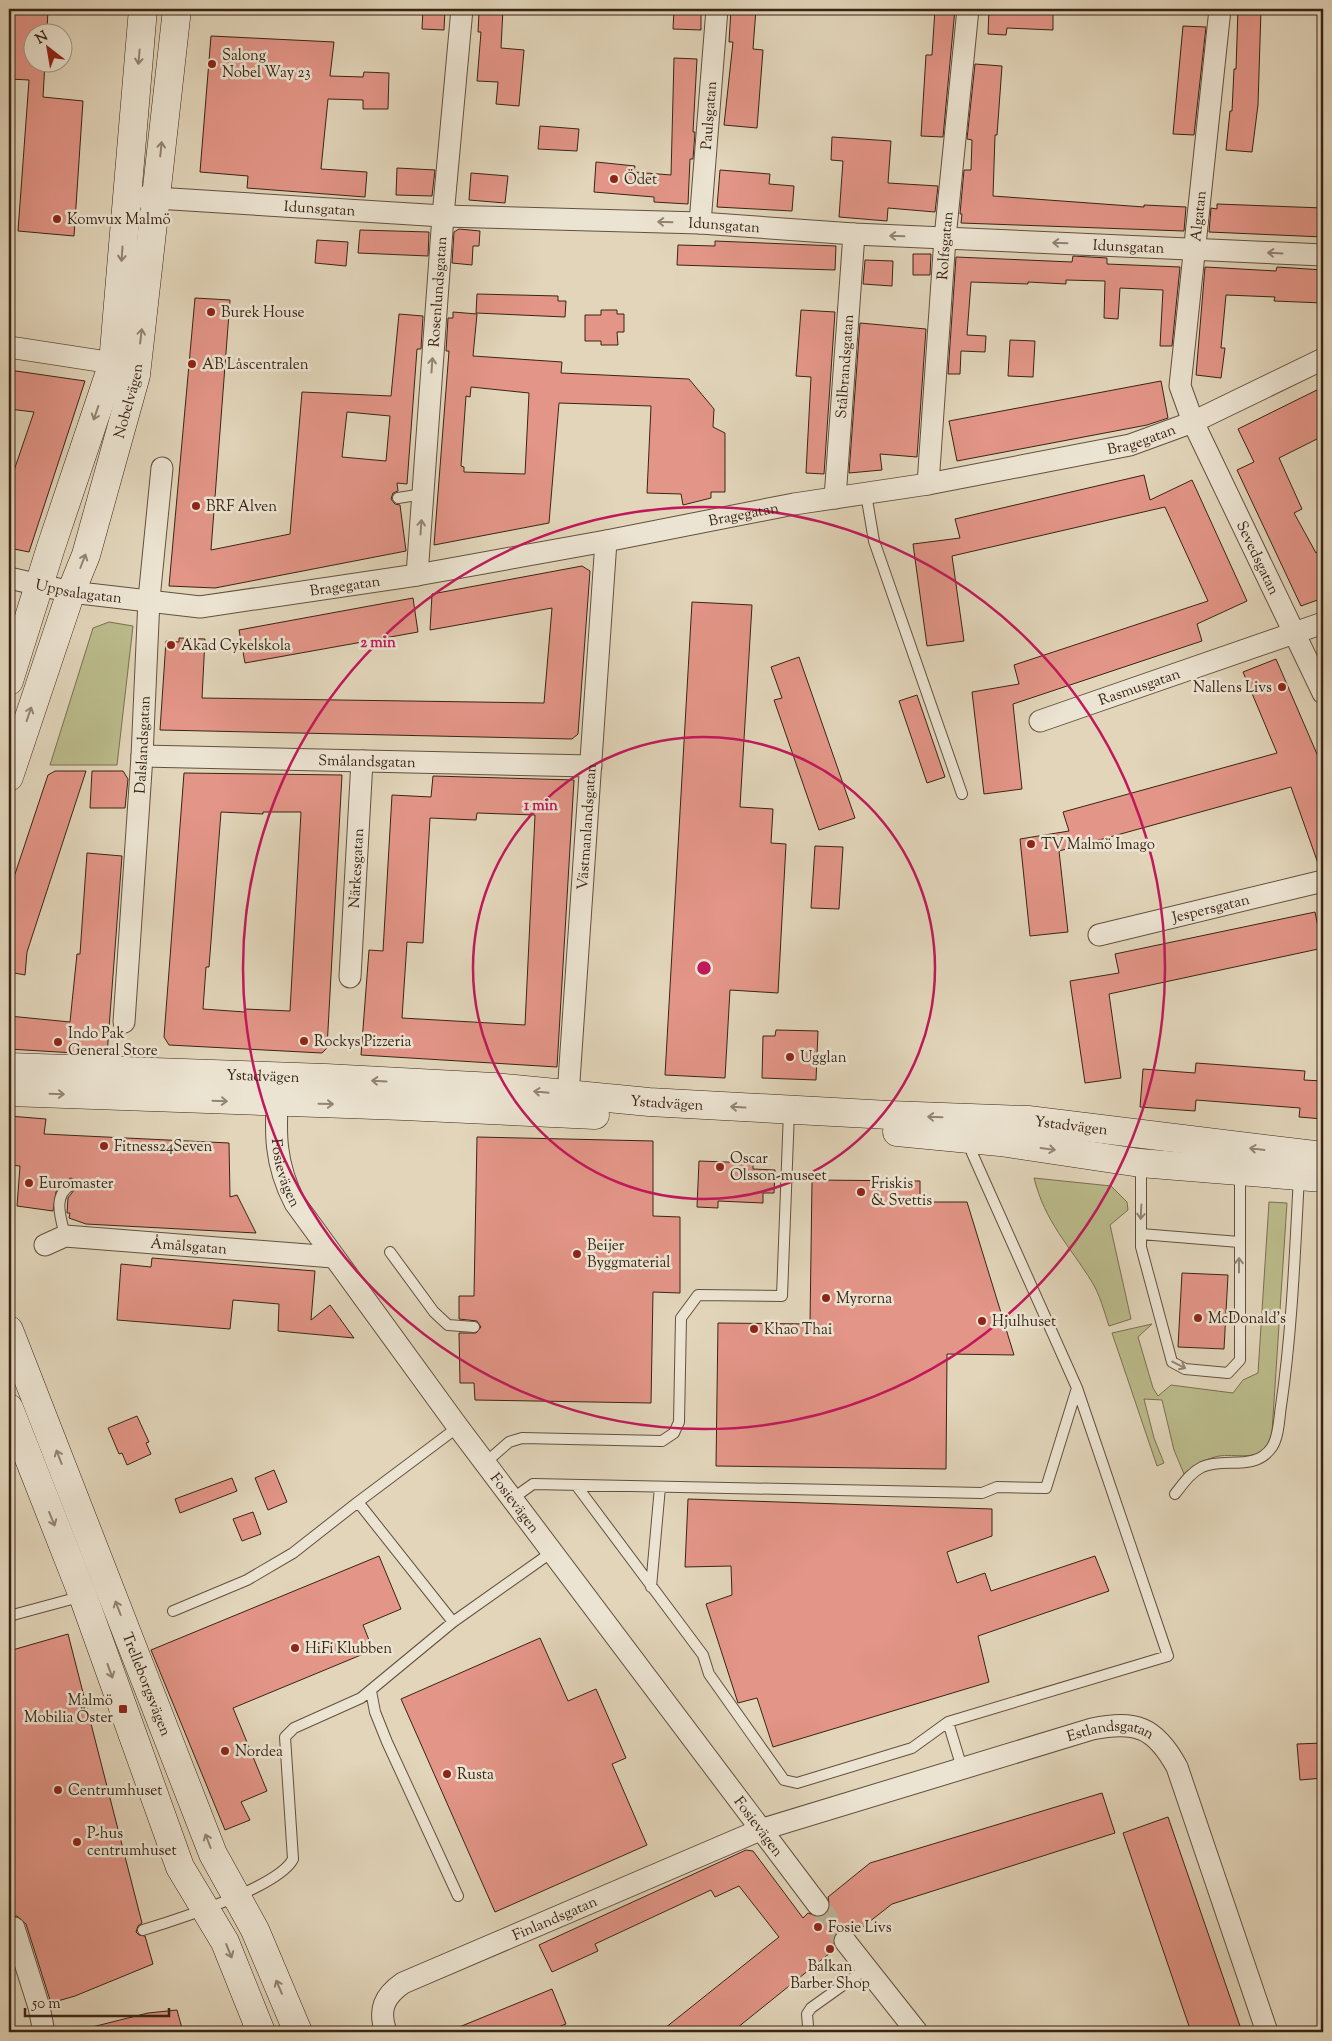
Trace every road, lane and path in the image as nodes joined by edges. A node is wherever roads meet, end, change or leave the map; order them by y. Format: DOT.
graph roads {
  1 [pos="143,9"];
  2 [pos="177,9"];
  3 [pos="462,9"];
  4 [pos="717,9"];
  5 [pos="968,9"];
  6 [pos="1220,9"];
  7 [pos="126,196"];
  8 [pos="156,198"];
  9 [pos="443,216"];
  10 [pos="700,223"];
  11 [pos="854,234"];
  12 [pos="945,238"];
  13 [pos="1195,248"];
  14 [pos="1323,255"];
  15 [pos="9,347"];
  16 [pos="1323,359"];
  17 [pos="113,363"];
  18 [pos="1193,422"];
  19 [pos="162,468"];
  20 [pos="928,484"];
  21 [pos="423,494"];
  22 [pos="866,494"];
  23 [pos="398,498"];
  24 [pos="836,498"];
  25 [pos="606,541"];
  26 [pos="417,575"];
  27 [pos="9,578"];
  28 [pos="39,585"];
  29 [pos="71,592"];
  30 [pos="149,600"];
  31 [pos="1323,623"];
  32 [pos="1295,633"];
  33 [pos="9,681"];
  34 [pos="1323,694"];
  35 [pos="1040,721"];
  36 [pos="142,756"];
  37 [pos="362,761"];
  38 [pos="591,766"];
  39 [pos="9,777"];
  40 [pos="962,794"];
  41 [pos="1323,881"];
  42 [pos="1099,935"];
  43 [pos="350,976"];
  44 [pos="124,1022"];
  45 [pos="9,1067"];
  46 [pos="278,1090"];
  47 [pos="9,1092"];
  48 [pos="568,1104"];
  49 [pos="789,1118"];
  50 [pos="971,1140"];
  51 [pos="1140,1163"];
  52 [pos="1311,1166"];
  53 [pos="1240,1172"];
  54 [pos="71,1185"];
  55 [pos="1141,1234"];
  56 [pos="65,1236"];
  57 [pos="1238,1242"];
  58 [pos="45,1245"];
  59 [pos="390,1252"];
  60 [pos="333,1257"];
  61 [pos="474,1327"];
  62 [pos="9,1330"];
  63 [pos="1077,1388"];
  64 [pos="9,1408"];
  65 [pos="458,1427"];
  66 [pos="485,1463"];
  67 [pos="576,1485"];
  68 [pos="660,1487"];
  69 [pos="1175,1494"];
  70 [pos="512,1499"];
  71 [pos="358,1502"];
  72 [pos="552,1552"];
  73 [pos="651,1587"];
  74 [pos="83,1596"];
  75 [pos="172,1611"];
  76 [pos="9,1616"];
  77 [pos="453,1622"];
  78 [pos="371,1691"];
  79 [pos="948,1722"];
  80 [pos="962,1768"];
  81 [pos="760,1830"];
  82 [pos="235,1896"];
  83 [pos="458,1896"];
  84 [pos="818,1905"];
  85 [pos="205,1909"];
  86 [pos="9,1930"];
  87 [pos="143,1930"];
  88 [pos="846,1941"];
  89 [pos="867,1968"];
  90 [pos="808,2026"];
  91 [pos="44,2032"];
  92 [pos="261,2032"];
  93 [pos="298,2032"];
  94 [pos="386,2032"];
  95 [pos="917,2032"];
  96 [pos="1267,2032"];
  1 -- 7 [label="main road, Nobelvägen, one-way"];
  8 -- 2 [label="main road, Nobelvägen, one-way"];
  3 -- 9 [label="street, Rosenlundsgatan"];
  4 -- 10 [label="street, Paulsgatan"];
  5 -- 12 [label="street, Rolfsgatan"];
  6 -- 13 [label="street, Algatan"];
  7 -- 8 [label="street, Idunsgatan"];
  7 -- 17 [label="main road, Nobelvägen, one-way"];
  8 -- 9 [label="street, Idunsgatan"];
  29 -- 8 [label="main road, Nobelvägen, one-way"];
  10 -- 9 [label="street, Idunsgatan, one-way"];
  21 -- 9 [label="street, Rosenlundsgatan, one-way"];
  10 -- 11 [label="street, Idunsgatan"];
  12 -- 11 [label="street, Idunsgatan, one-way"];
  11 -- 24 [label="street, Stålbrandsgatan"];
  13 -- 12 [label="street, Idunsgatan, one-way"];
  12 -- 20 [label="street, Rolfsgatan"];
  14 -- 13 [label="street, Idunsgatan, one-way"];
  13 -- 18 [label="street, Algatan"];
  15 -- 17 [label="street"];
  16 -- 18 [label="street, Bragegatan"];
  17 -- 28 [label="main road, Nobelvägen, one-way"];
  18 -- 20 [label="street, Bragegatan"];
  18 -- 32 [label="street, Sevedsgatan"];
  19 -- 30 [label="street, Dalslandsgatan"];
  20 -- 22 [label="street, Bragegatan"];
  21 -- 23 [label="lane"];
  26 -- 21 [label="street, Rosenlundsgatan, one-way"];
  22 -- 24 [label="street, Bragegatan"];
  22 -- 40 [label="lane"];
  24 -- 25 [label="street, Bragegatan"];
  25 -- 26 [label="street, Bragegatan"];
  25 -- 38 [label="street, Västmanlandsgatan"];
  26 -- 30 [label="street, Bragegatan"];
  27 -- 28 [label="street, Uppsalagatan"];
  28 -- 29 [label="street, Uppsalagatan"];
  28 -- 33 [label="main road, Nobelvägen"];
  29 -- 30 [label="street, Uppsalagatan"];
  39 -- 29 [label="main road, Nobelvägen, one-way"];
  30 -- 36 [label="street, Dalslandsgatan"];
  31 -- 32 [label="street, Rasmusgatan"];
  32 -- 34 [label="street, Sevedsgatan"];
  32 -- 35 [label="street, Rasmusgatan"];
  36 -- 37 [label="street, Smålandsgatan"];
  36 -- 44 [label="street, Dalslandsgatan"];
  37 -- 38 [label="street, Smålandsgatan"];
  37 -- 43 [label="street, Närkesgatan"];
  38 -- 48 [label="street, Västmanlandsgatan"];
  41 -- 42 [label="street, Jespersgatan"];
  45 -- 46 [label="main road, Ystadvägen"];
  47 -- 46 [label="main road, Ystadvägen, one-way"];
  46 -- 48 [label="main road, Ystadvägen"];
  46 -- 60 [label="street, Fosievägen"];
  48 -- 49 [label="main road, Ystadvägen"];
  49 -- 50 [label="main road, Ystadvägen"];
  52 -- 49 [label="main road, Ystadvägen, one-way"];
  49 -- 66 [label="lane"];
  50 -- 51 [label="main road, Ystadvägen, one-way"];
  50 -- 63 [label="lane"];
  51 -- 53 [label="main road, Ystadvägen"];
  51 -- 55 [label="lane, one-way"];
  52 -- 53 [label="main road, Ystadvägen"];
  52 -- 69 [label="lane"];
  53 -- 57 [label="lane"];
  54 -- 56 [label="lane"];
  55 -- 57 [label="lane"];
  55 -- 57 [label="lane, one-way"];
  56 -- 58 [label="street, Åmålsgatan"];
  56 -- 60 [label="street, Åmålsgatan"];
  59 -- 61 [label="lane"];
  60 -- 65 [label="street, Fosievägen"];
  82 -- 62 [label="main road, Trelleborgsvägen, one-way"];
  63 -- 68 [label="lane"];
  63 -- 79 [label="lane"];
  64 -- 74 [label="main road, Trelleborgsvägen, one-way"];
  65 -- 66 [label="street, Fosievägen"];
  65 -- 71 [label="lane"];
  66 -- 70 [label="street, Fosievägen"];
  67 -- 68 [label="lane"];
  67 -- 70 [label="lane"];
  67 -- 73 [label="lane"];
  68 -- 73 [label="lane"];
  70 -- 72 [label="street, Fosievägen"];
  71 -- 75 [label="lane"];
  71 -- 77 [label="lane"];
  72 -- 77 [label="lane"];
  72 -- 81 [label="street, Fosievägen"];
  73 -- 79 [label="lane"];
  74 -- 76 [label="lane"];
  74 -- 85 [label="main road, Trelleborgsvägen, one-way"];
  77 -- 78 [label="lane"];
  78 -- 82 [label="lane"];
  78 -- 83 [label="lane"];
  79 -- 80 [label="lane"];
  80 -- 81 [label="street, Estlandsgatan"];
  80 -- 96 [label="street, Estlandsgatan"];
  81 -- 84 [label="street, Fosievägen"];
  81 -- 94 [label="street, Finlandsgatan"];
  82 -- 85 [label="lane"];
  93 -- 82 [label="main road, Trelleborgsvägen, one-way"];
  85 -- 87 [label="lane"];
  85 -- 92 [label="main road, Trelleborgsvägen, one-way"];
  86 -- 91 [label="street"];
  88 -- 89 [label="street"];
  89 -- 90 [label="lane"];
  89 -- 95 [label="street"];
}
